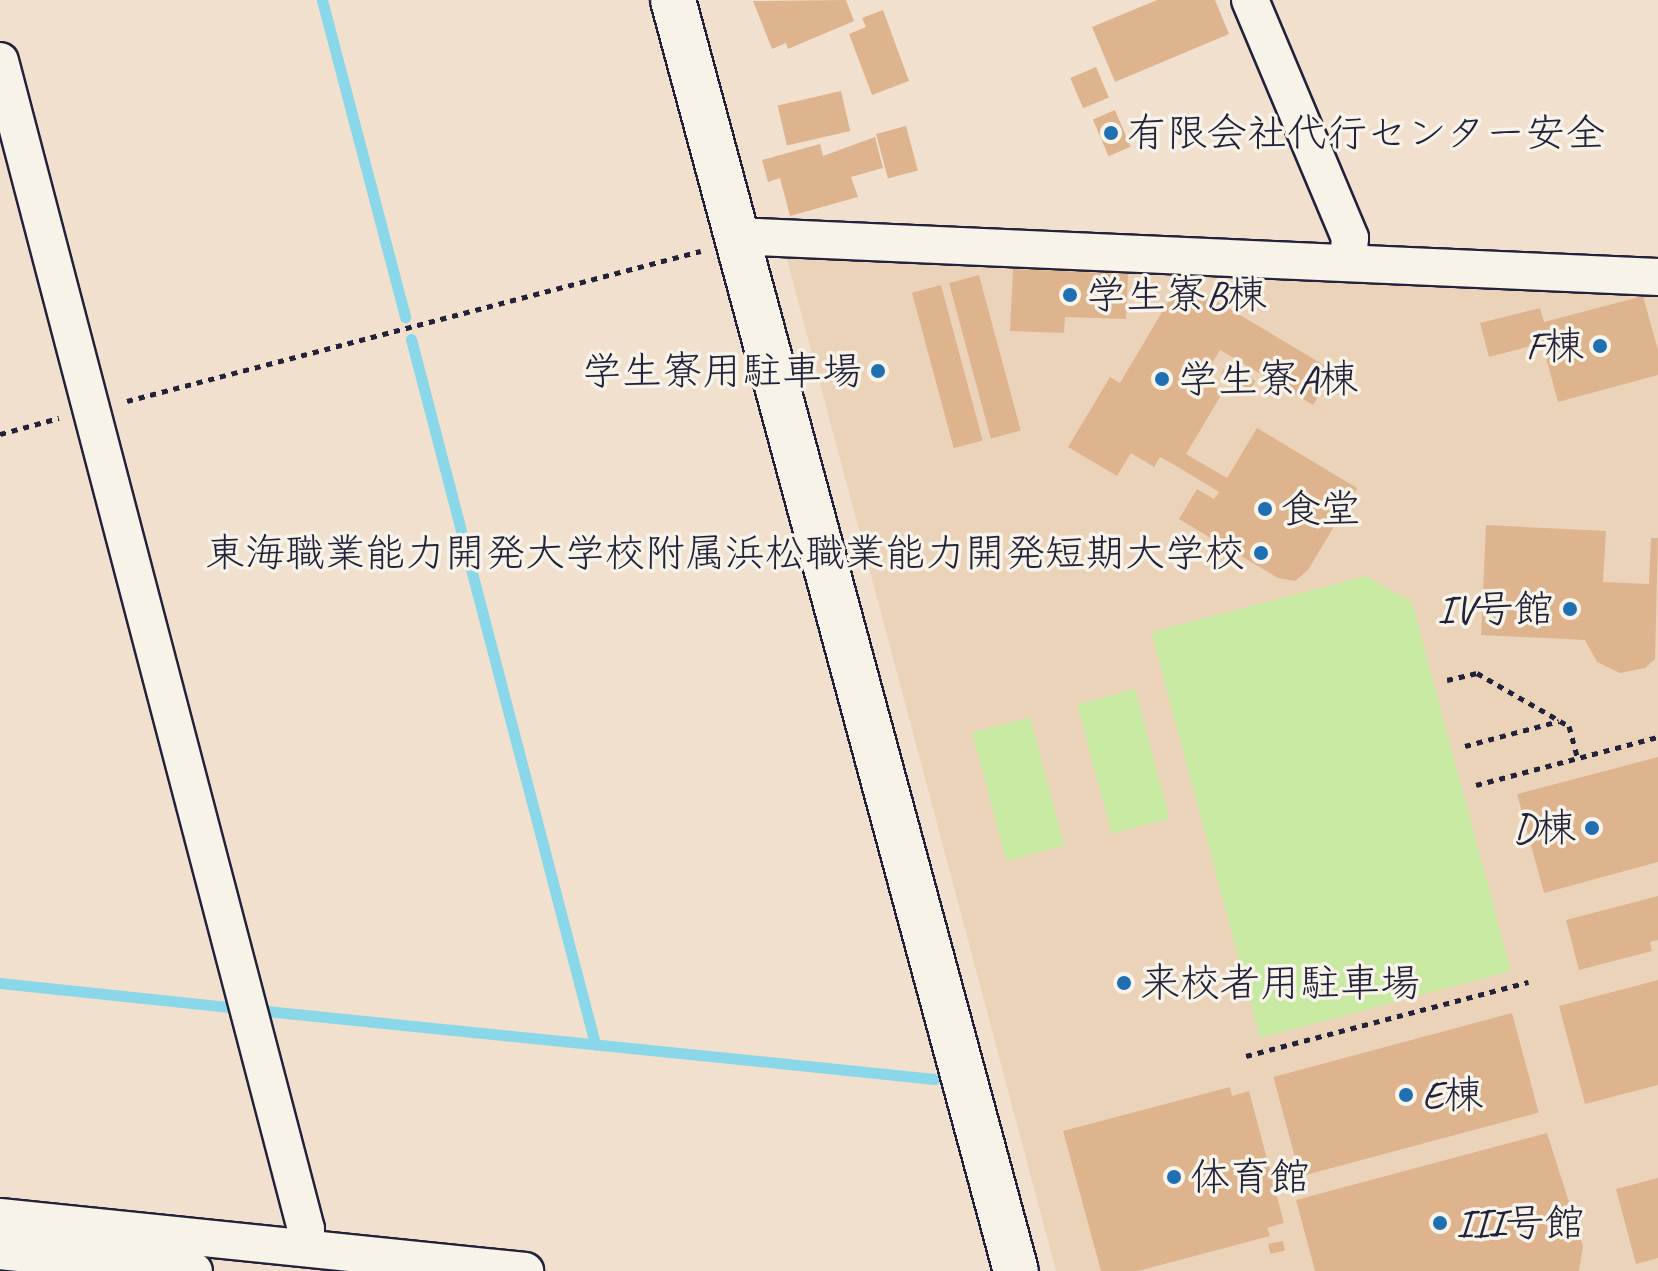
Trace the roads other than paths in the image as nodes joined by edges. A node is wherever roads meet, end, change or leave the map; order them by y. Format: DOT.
graph roads {
  1 [pos="673,0"];
  2 [pos="1250,0"];
  3 [pos="0,61"];
  4 [pos="741,241"];
  5 [pos="1348,263"];
  6 [pos="1658,277"];
  7 [pos="0,1217"];
  8 [pos="0,1251"];
  9 [pos="319,1257"];
  10 [pos="194,1271"];
  11 [pos="525,1271"];
  12 [pos="1016,1271"];
  1 -- 4 [label="street"];
  2 -- 5 [label="street"];
  3 -- 9 [label="street"];
  4 -- 5 [label="street"];
  4 -- 12 [label="street"];
  5 -- 6 [label="street"];
  7 -- 9 [label="street"];
  8 -- 10 [label="street"];
  9 -- 11 [label="street"];
}
